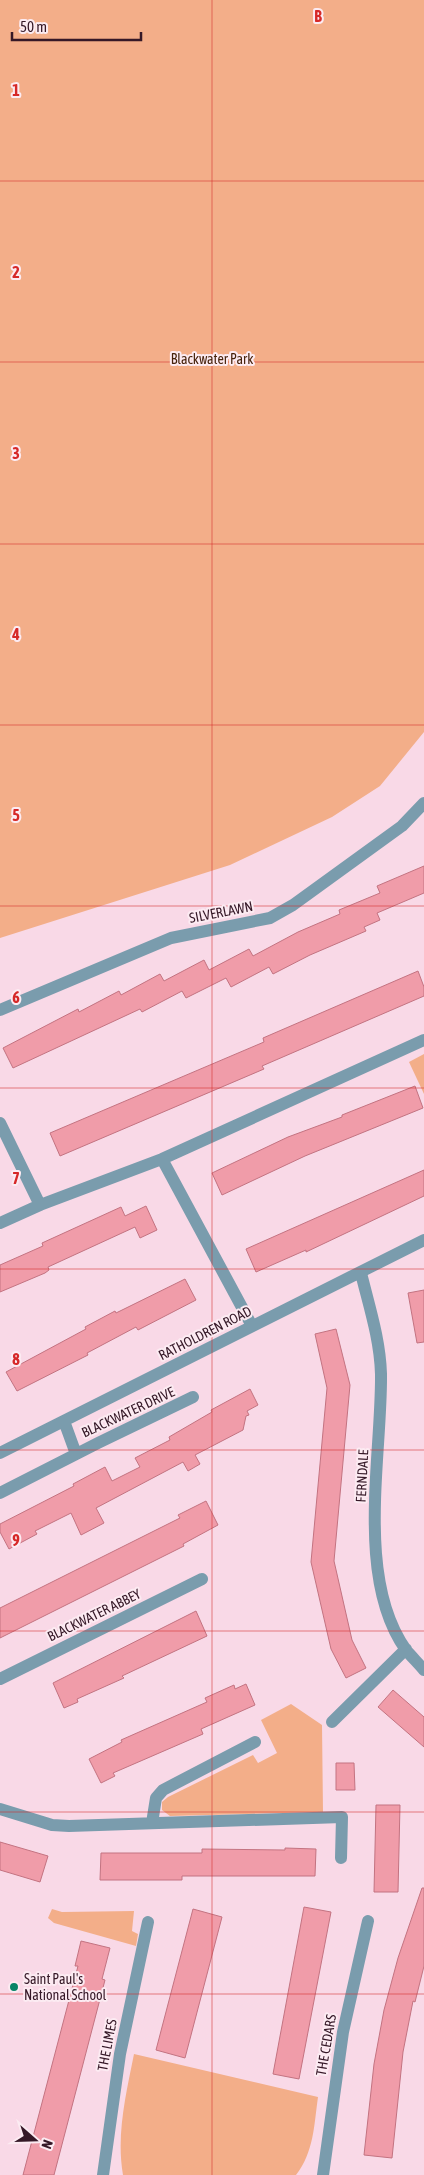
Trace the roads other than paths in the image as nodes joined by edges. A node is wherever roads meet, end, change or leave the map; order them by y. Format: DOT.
graph roads {
  1 [pos="424,803"];
  2 [pos="0,1010"];
  3 [pos="424,1040"];
  4 [pos="0,1123"];
  5 [pos="162,1160"];
  6 [pos="40,1205"];
  7 [pos="0,1223"];
  8 [pos="424,1240"];
  9 [pos="360,1273"];
  10 [pos="252,1326"];
  11 [pos="194,1398"];
  12 [pos="64,1420"];
  13 [pos="0,1453"];
  14 [pos="76,1454"];
  15 [pos="0,1493"];
  16 [pos="202,1579"];
  17 [pos="406,1649"];
  18 [pos="424,1670"];
  19 [pos="0,1679"];
  20 [pos="332,1722"];
  21 [pos="255,1742"];
  22 [pos="0,1810"];
  23 [pos="152,1823"];
  24 [pos="341,1858"];
  25 [pos="368,1921"];
  26 [pos="148,1922"];
  27 [pos="103,2175"];
  28 [pos="324,2175"];
  1 -- 2 [label="street, SILVERLAWN"];
  3 -- 5 [label="street"];
  4 -- 6 [label="street"];
  5 -- 6 [label="street"];
  5 -- 10 [label="street"];
  6 -- 7 [label="street"];
  8 -- 9 [label="street, RATHOLDREN ROAD"];
  9 -- 10 [label="street, RATHOLDREN ROAD"];
  9 -- 17 [label="street, FERNDALE"];
  10 -- 12 [label="street, RATHOLDREN ROAD"];
  11 -- 14 [label="street, BLACKWATER DRIVE"];
  12 -- 13 [label="street, RATHOLDREN ROAD"];
  12 -- 14 [label="street, BLACKWATER DRIVE"];
  14 -- 15 [label="street, BLACKWATER DRIVE"];
  16 -- 19 [label="street, BLACKWATER ABBEY"];
  17 -- 18 [label="street, FERNDALE"];
  17 -- 20 [label="street"];
  21 -- 23 [label="street"];
  22 -- 23 [label="street"];
  23 -- 24 [label="street"];
  25 -- 28 [label="street, THE CEDARS"];
  26 -- 27 [label="street, THE LIMES"];
}
